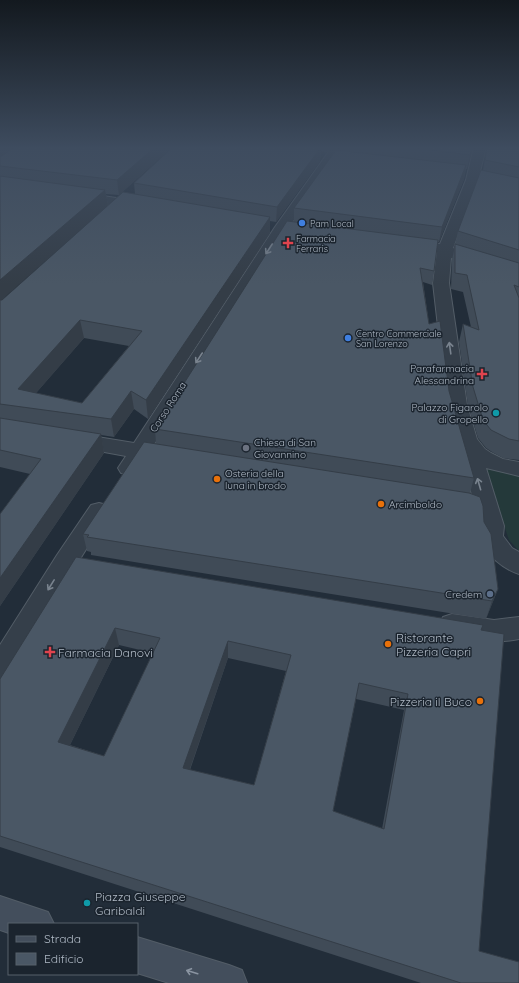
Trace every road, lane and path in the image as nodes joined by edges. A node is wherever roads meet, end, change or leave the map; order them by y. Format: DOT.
graph roads {
  1 [pos="132,193"];
  2 [pos="307,193"];
  3 [pos="467,193"];
  4 [pos="61,194"];
  5 [pos="122,202"];
  6 [pos="153,207"];
  7 [pos="111,213"];
  8 [pos="391,242"];
  9 [pos="445,249"];
  10 [pos="519,274"];
  11 [pos="54,437"];
  12 [pos="468,445"];
  13 [pos="140,451"];
  14 [pos="171,456"];
  15 [pos="519,469"];
  16 [pos="436,497"];
  17 [pos="492,526"];
  18 [pos="511,559"];
  19 [pos="519,573"];
  20 [pos="429,621"];
  21 [pos="519,628"];
  22 [pos="492,632"];
  23 [pos="519,643"];
  24 [pos="0,669"];
  25 [pos="0,913"];
  26 [pos="33,923"];
  27 [pos="138,955"];
  28 [pos="229,983"];
  1 -- 5 [label="street"];
  2 -- 13 [label="street, Corso Roma, one-way"];
  3 -- 9 [label="street"];
  4 -- 5 [label="street"];
  5 -- 6 [label="street"];
  5 -- 7 [label="street"];
  8 -- 9 [label="street"];
  9 -- 10 [label="street"];
  12 -- 9 [label="street, one-way"];
  11 -- 13 [label="street"];
  12 -- 15 [label="street"];
  17 -- 12 [label="street, one-way"];
  13 -- 14 [label="street"];
  13 -- 24 [label="street, Corso Roma, one-way"];
  16 -- 17 [label="street"];
  17 -- 18 [label="street"];
  18 -- 19 [label="street"];
  20 -- 22 [label="street"];
  21 -- 22 [label="street"];
  22 -- 23 [label="street"];
  25 -- 26 [label="street"];
  28 -- 27 [label="street, one-way"];
}
